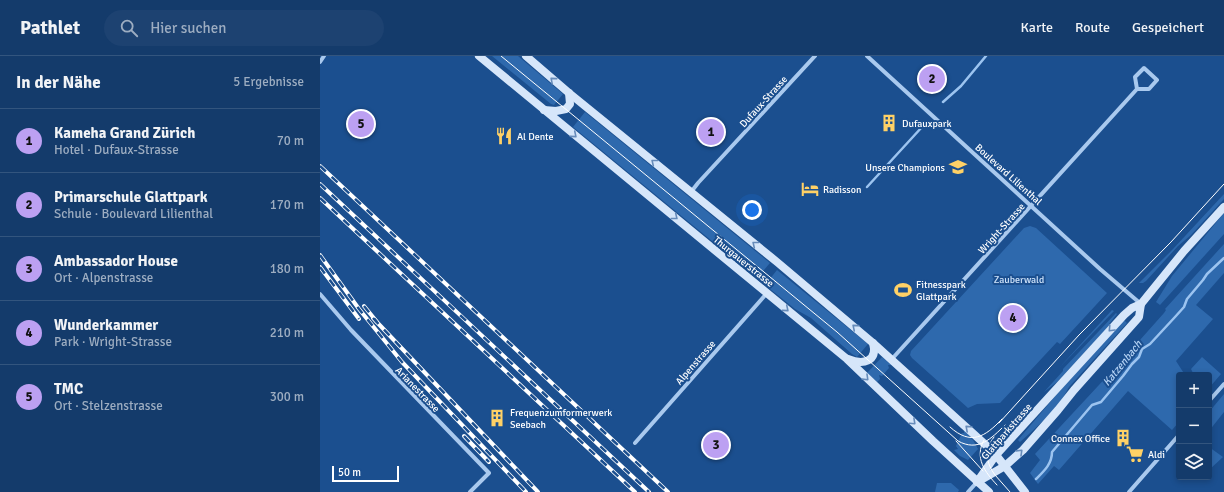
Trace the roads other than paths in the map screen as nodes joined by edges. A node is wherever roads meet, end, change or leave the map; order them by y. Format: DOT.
graph roads {
  1 [pos="324,56"];
  2 [pos="479,56"];
  3 [pos="526,56"];
  4 [pos="815,56"];
  5 [pos="867,56"];
  6 [pos="320,62"];
  7 [pos="1136,89"];
  8 [pos="569,93"];
  9 [pos="544,110"];
  10 [pos="691,193"];
  11 [pos="1032,206"];
  12 [pos="1224,207"];
  13 [pos="767,293"];
  14 [pos="320,294"];
  15 [pos="1140,304"];
  16 [pos="873,343"];
  17 [pos="847,359"];
  18 [pos="892,360"];
  19 [pos="1224,384"];
  20 [pos="1212,398"];
  21 [pos="1176,438"];
  22 [pos="635,442"];
  23 [pos="996,455"];
  24 [pos="1005,466"];
  25 [pos="977,482"];
  26 [pos="470,492"];
  27 [pos="968,492"];
  28 [pos="988,492"];
  29 [pos="1025,492"];
  30 [pos="1129,492"];
  1 -- 6 [label="street"];
  2 -- 9 [label="main road, Thurgauerstrasse"];
  8 -- 3 [label="main road, Thurgauerstrasse, one-way"];
  4 -- 10 [label="street, Dufaux-Strasse"];
  5 -- 11 [label="street, Boulevard Lilienthal"];
  7 -- 7 [label="street, Wright-Strasse"];
  7 -- 11 [label="street, Wright-Strasse"];
  8 -- 9 [label="main road"];
  10 -- 8 [label="main road, Thurgauerstrasse, one-way"];
  9 -- 13 [label="main road, Thurgauerstrasse, one-way"];
  16 -- 10 [label="main road, Thurgauerstrasse, one-way"];
  11 -- 15 [label="street, Boulevard Lilienthal"];
  11 -- 18 [label="street, Wright-Strasse"];
  12 -- 15 [label="main road, Glattparkstrasse"];
  13 -- 17 [label="main road, Thurgauerstrasse, one-way"];
  13 -- 22 [label="street, Alpenstrasse"];
  14 -- 26 [label="street, Arianestrasse"];
  15 -- 23 [label="main road, Glattparkstrasse, one-way"];
  24 -- 15 [label="main road, Glattparkstrasse, one-way"];
  16 -- 17 [label="main road"];
  16 -- 18 [label="main road, Thurgauerstrasse"];
  17 -- 25 [label="main road, Thurgauerstrasse, one-way"];
  23 -- 18 [label="main road, Thurgauerstrasse, one-way"];
  19 -- 20 [label="street"];
  21 -- 30 [label="street"];
  23 -- 24 [label="main road, Thurgauerstrasse"];
  23 -- 25 [label="main road, Glattparkstrasse"];
  24 -- 25 [label="main road, Glattparkstrasse"];
  24 -- 29 [label="main road, Thurgauerstrasse"];
  25 -- 27 [label="street"];
  25 -- 28 [label="main road, Thurgauerstrasse"];
}
